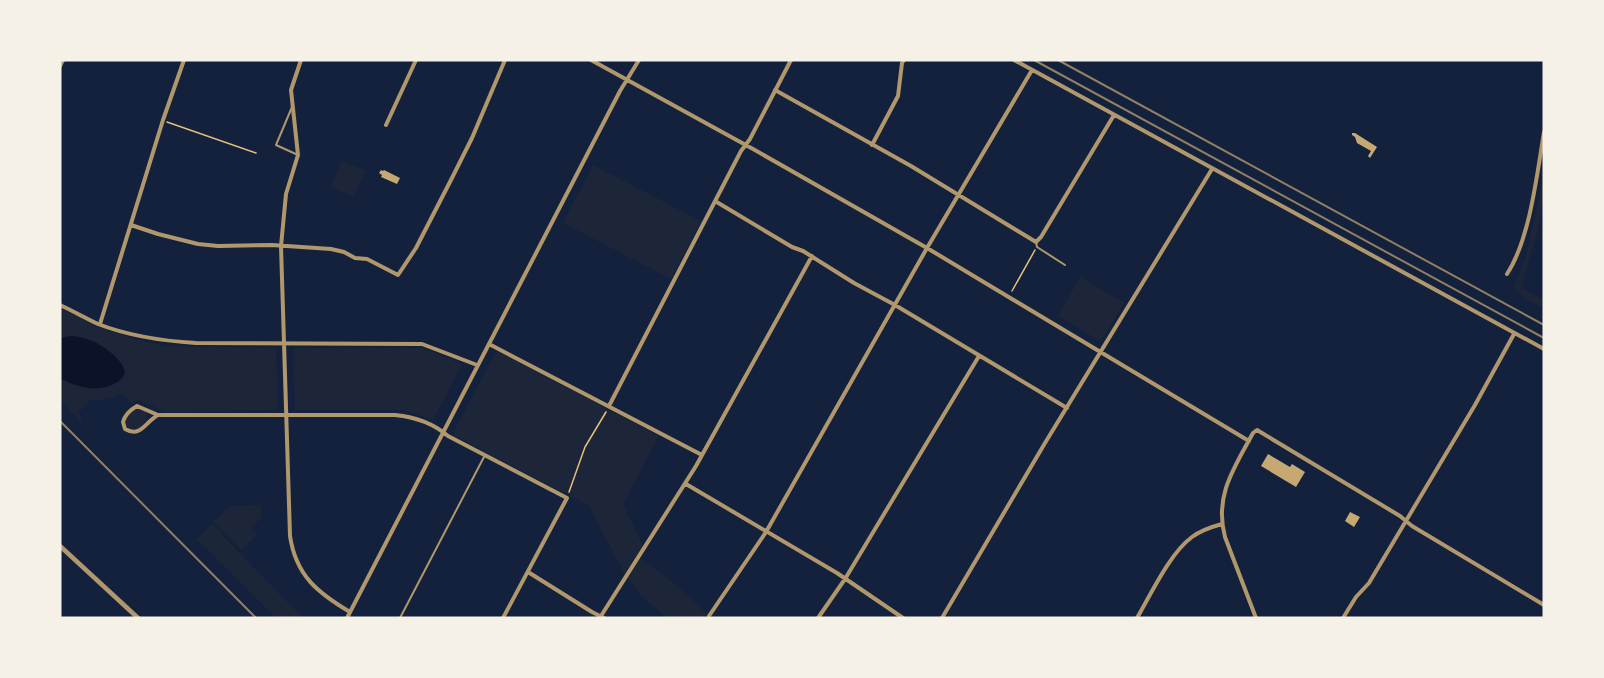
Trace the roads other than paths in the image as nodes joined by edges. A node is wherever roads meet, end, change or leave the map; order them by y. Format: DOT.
graph roads {
  1 [pos="63,60"];
  2 [pos="184,60"];
  3 [pos="301,60"];
  4 [pos="416,60"];
  5 [pos="505,60"];
  6 [pos="591,60"];
  7 [pos="639,60"];
  8 [pos="790,60"];
  9 [pos="904,60"];
  10 [pos="1014,60"];
  11 [pos="60,66"];
  12 [pos="1032,70"];
  13 [pos="627,79"];
  14 [pos="775,90"];
  15 [pos="292,106"];
  16 [pos="1114,115"];
  17 [pos="386,125"];
  18 [pos="1544,132"];
  19 [pos="746,145"];
  20 [pos="872,145"];
  21 [pos="298,155"];
  22 [pos="1212,168"];
  23 [pos="958,194"];
  24 [pos="715,201"];
  25 [pos="130,225"];
  26 [pos="1036,242"];
  27 [pos="281,246"];
  28 [pos="927,248"];
  29 [pos="812,256"];
  30 [pos="1065,265"];
  31 [pos="1507,274"];
  32 [pos="60,304"];
  33 [pos="895,305"];
  34 [pos="100,324"];
  35 [pos="1514,334"];
  36 [pos="284,344"];
  37 [pos="489,344"];
  38 [pos="1544,350"];
  39 [pos="1101,352"];
  40 [pos="979,356"];
  41 [pos="478,366"];
  42 [pos="609,406"];
  43 [pos="1067,408"];
  44 [pos="158,415"];
  45 [pos="286,415"];
  46 [pos="444,431"];
  47 [pos="1249,441"];
  48 [pos="485,455"];
  49 [pos="702,455"];
  50 [pos="686,484"];
  51 [pos="1406,521"];
  52 [pos="1222,524"];
  53 [pos="766,532"];
  54 [pos="60,546"];
  55 [pos="528,572"];
  56 [pos="845,579"];
  57 [pos="1544,605"];
  58 [pos="350,612"];
  59 [pos="709,616"];
  60 [pos="602,617"];
  61 [pos="138,618"];
  62 [pos="347,618"];
  63 [pos="400,618"];
  64 [pos="503,618"];
  65 [pos="818,618"];
  66 [pos="903,618"];
  67 [pos="942,618"];
  68 [pos="1137,618"];
  69 [pos="1256,618"];
  70 [pos="1343,618"];
  1 -- 11 [label="street"];
  2 -- 25 [label="street"];
  3 -- 15 [label="street"];
  4 -- 17 [label="street"];
  5 -- 27 [label="street"];
  6 -- 13 [label="street"];
  7 -- 13 [label="street"];
  8 -- 14 [label="street"];
  9 -- 20 [label="street"];
  10 -- 12 [label="street"];
  12 -- 16 [label="street"];
  12 -- 23 [label="street"];
  13 -- 19 [label="street"];
  13 -- 37 [label="street"];
  14 -- 19 [label="street"];
  14 -- 20 [label="street"];
  15 -- 21 [label="street"];
  15 -- 21 [label="lane"];
  16 -- 22 [label="street"];
  16 -- 26 [label="street"];
  18 -- 31 [label="street"];
  19 -- 24 [label="street"];
  19 -- 28 [label="street"];
  20 -- 23 [label="street"];
  21 -- 27 [label="street"];
  22 -- 35 [label="street"];
  22 -- 39 [label="street"];
  23 -- 26 [label="street"];
  23 -- 28 [label="street"];
  24 -- 29 [label="street"];
  24 -- 42 [label="street"];
  25 -- 27 [label="street"];
  25 -- 34 [label="street"];
  26 -- 30 [label="lane"];
  27 -- 36 [label="street"];
  28 -- 33 [label="street"];
  28 -- 39 [label="street"];
  29 -- 33 [label="street"];
  29 -- 49 [label="street"];
  32 -- 34 [label="street"];
  33 -- 40 [label="street"];
  33 -- 53 [label="street"];
  34 -- 36 [label="street"];
  35 -- 38 [label="street"];
  35 -- 51 [label="street"];
  36 -- 41 [label="street"];
  36 -- 45 [label="street"];
  37 -- 41 [label="street"];
  37 -- 42 [label="street"];
  39 -- 43 [label="street"];
  39 -- 47 [label="street"];
  40 -- 43 [label="street"];
  40 -- 56 [label="street"];
  41 -- 46 [label="street"];
  42 -- 49 [label="street"];
  43 -- 67 [label="street"];
  44 -- 44 [label="street"];
  44 -- 45 [label="street"];
  45 -- 46 [label="street"];
  45 -- 58 [label="street"];
  46 -- 48 [label="street"];
  46 -- 58 [label="street"];
  47 -- 51 [label="street"];
  47 -- 52 [label="street"];
  48 -- 55 [label="street"];
  48 -- 63 [label="lane"];
  49 -- 50 [label="street"];
  50 -- 53 [label="street"];
  50 -- 60 [label="street"];
  51 -- 57 [label="street"];
  51 -- 70 [label="street"];
  52 -- 68 [label="street"];
  52 -- 69 [label="street"];
  53 -- 56 [label="street"];
  53 -- 59 [label="street"];
  54 -- 61 [label="street"];
  55 -- 60 [label="street"];
  55 -- 64 [label="street"];
  56 -- 65 [label="street"];
  56 -- 66 [label="street"];
  58 -- 62 [label="street"];
}
